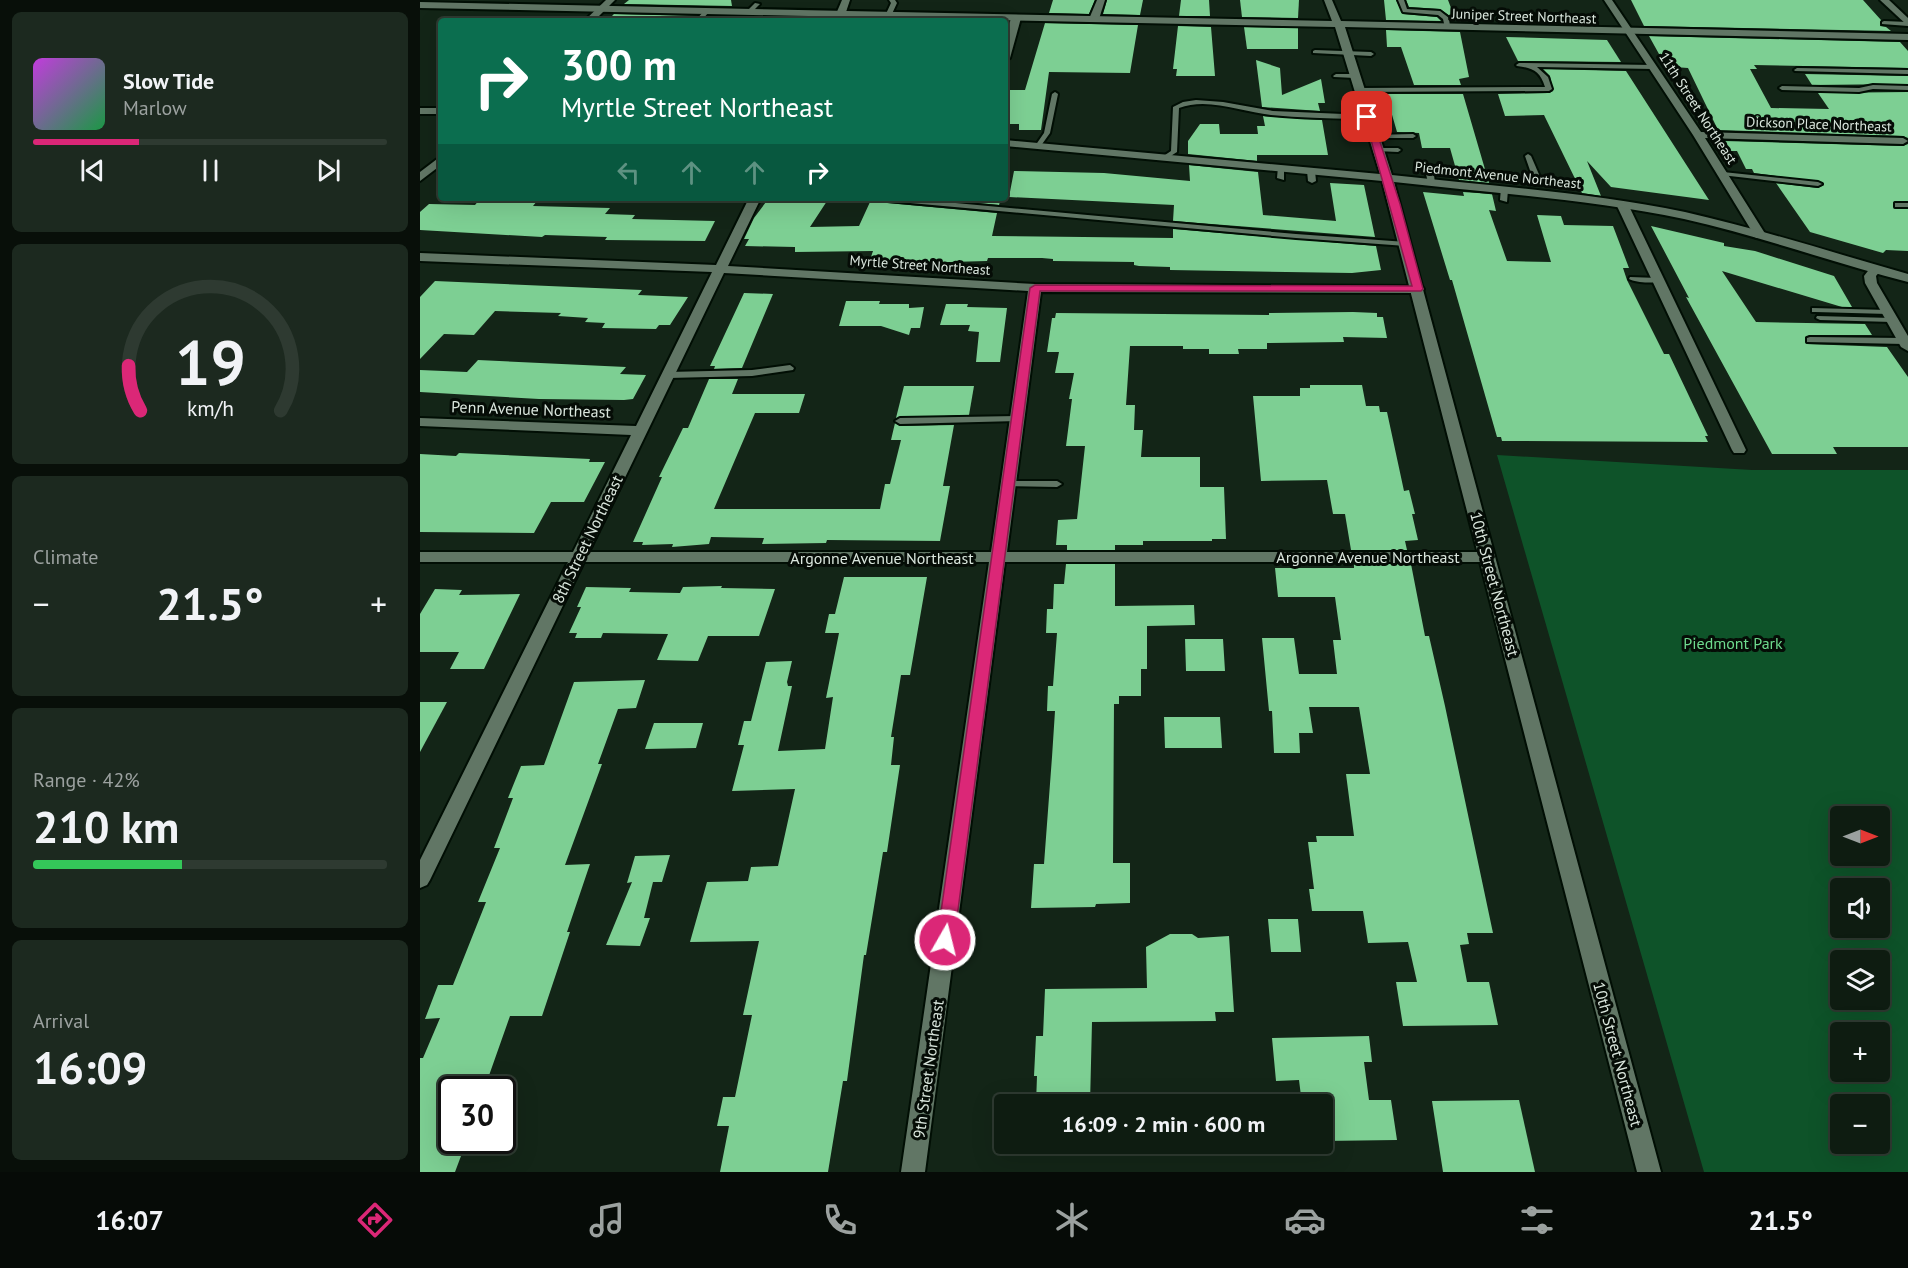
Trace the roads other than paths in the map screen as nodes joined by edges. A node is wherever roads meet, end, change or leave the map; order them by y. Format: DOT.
graph roads {
  1 [pos="611,0"];
  2 [pos="846,0"];
  3 [pos="892,0"];
  4 [pos="1101,0"];
  5 [pos="1328,0"];
  6 [pos="1401,0"];
  7 [pos="1608,0"];
  8 [pos="1884,0"];
  9 [pos="758,4"];
  10 [pos="420,5"];
  11 [pos="602,9"];
  12 [pos="706,12"];
  13 [pos="749,12"];
  14 [pos="888,16"];
  15 [pos="592,18"];
  16 [pos="701,18"];
  17 [pos="839,18"];
  18 [pos="1016,18"];
  19 [pos="1094,19"];
  20 [pos="1338,23"];
  21 [pos="1884,23"];
  22 [pos="1908,23"];
  23 [pos="1447,27"];
  24 [pos="1630,32"];
  25 [pos="1908,38"];
  26 [pos="1008,47"];
  27 [pos="1315,52"];
  28 [pos="1348,53"];
  29 [pos="1371,54"];
  30 [pos="1519,65"];
  31 [pos="1531,65"];
  32 [pos="1653,67"];
  33 [pos="1797,70"];
  34 [pos="1865,71"];
  35 [pos="1908,72"];
  36 [pos="1336,76"];
  37 [pos="1355,76"];
  38 [pos="1804,80"];
  39 [pos="1875,84"];
  40 [pos="1908,86"];
  41 [pos="1782,88"];
  42 [pos="1359,90"];
  43 [pos="1055,94"];
  44 [pos="420,111"];
  45 [pos="438,111"];
  46 [pos="1367,117"];
  47 [pos="1698,135"];
  48 [pos="1413,136"];
  49 [pos="1374,137"];
  50 [pos="1903,141"];
  51 [pos="1008,143"];
  52 [pos="1038,146"];
  53 [pos="1378,150"];
  54 [pos="1398,150"];
  55 [pos="1528,156"];
  56 [pos="1164,158"];
  57 [pos="438,162"];
  58 [pos="1723,174"];
  59 [pos="421,177"];
  60 [pos="1388,178"];
  61 [pos="1538,179"];
  62 [pos="1818,184"];
  63 [pos="754,201"];
  64 [pos="910,201"];
  65 [pos="1622,204"];
  66 [pos="1898,205"];
  67 [pos="1908,206"];
  68 [pos="1760,235"];
  69 [pos="1406,244"];
  70 [pos="420,257"];
  71 [pos="720,268"];
  72 [pos="1875,270"];
  73 [pos="1908,278"];
  74 [pos="1633,279"];
  75 [pos="1658,280"];
  76 [pos="1035,288"];
  77 [pos="1418,289"];
  78 [pos="1817,314"];
  79 [pos="1890,316"];
  80 [pos="1810,340"];
  81 [pos="1906,344"];
  82 [pos="790,368"];
  83 [pos="668,375"];
  84 [pos="1017,419"];
  85 [pos="900,421"];
  86 [pos="420,422"];
  87 [pos="641,431"];
  88 [pos="1739,450"];
  89 [pos="1008,484"];
  90 [pos="1057,484"];
  91 [pos="420,557"];
  92 [pos="578,557"];
  93 [pos="1487,557"];
  94 [pos="998,558"];
  95 [pos="426,855"];
  96 [pos="420,880"];
  97 [pos="913,1172"];
  98 [pos="1649,1172"];
  1 -- 11 [label="street"];
  2 -- 17 [label="street"];
  3 -- 14 [label="lane"];
  4 -- 19 [label="street"];
  5 -- 20 [label="street, 10th Street Northeast"];
  6 -- 23 [label="lane"];
  7 -- 24 [label="street, 11th Street Northeast"];
  8 -- 22 [label="street"];
  9 -- 13 [label="lane"];
  10 -- 11 [label="street, Juniper Street Northeast"];
  11 -- 12 [label="street, Juniper Street Northeast"];
  11 -- 15 [label="street"];
  12 -- 13 [label="street, Juniper Street Northeast"];
  12 -- 16 [label="lane"];
  13 -- 17 [label="street, Juniper Street Northeast"];
  14 -- 17 [label="street, Juniper Street Northeast"];
  14 -- 18 [label="street, Juniper Street Northeast"];
  18 -- 19 [label="street, Juniper Street Northeast"];
  18 -- 26 [label="street"];
  19 -- 20 [label="street, Juniper Street Northeast"];
  20 -- 23 [label="street, Juniper Street Northeast"];
  20 -- 28 [label="street, 10th Street Northeast"];
  21 -- 22 [label="lane"];
  23 -- 24 [label="street, Juniper Street Northeast"];
  24 -- 25 [label="street, Juniper Street Northeast"];
  24 -- 32 [label="street, 11th Street Northeast"];
  27 -- 28 [label="lane"];
  28 -- 29 [label="lane"];
  28 -- 37 [label="street, 10th Street Northeast"];
  30 -- 31 [label="lane"];
  31 -- 32 [label="lane"];
  31 -- 42 [label="lane"];
  32 -- 47 [label="street, 11th Street Northeast"];
  33 -- 34 [label="lane"];
  34 -- 35 [label="lane"];
  34 -- 39 [label="lane"];
  36 -- 37 [label="lane"];
  37 -- 42 [label="street, 10th Street Northeast"];
  38 -- 39 [label="lane"];
  39 -- 40 [label="lane"];
  40 -- 41 [label="lane"];
  42 -- 46 [label="street, 10th Street Northeast"];
  43 -- 52 [label="lane"];
  44 -- 45 [label="street"];
  46 -- 49 [label="street, 10th Street Northeast"];
  46 -- 56 [label="lane"];
  47 -- 50 [label="street, Dickson Place Northeast"];
  47 -- 58 [label="street, 11th Street Northeast"];
  48 -- 49 [label="lane"];
  49 -- 53 [label="street, 10th Street Northeast"];
  51 -- 52 [label="street, Piedmont Avenue Northeast"];
  52 -- 56 [label="street, Piedmont Avenue Northeast"];
  53 -- 54 [label="lane"];
  53 -- 60 [label="street, 10th Street Northeast"];
  55 -- 61 [label="lane"];
  56 -- 60 [label="street, Piedmont Avenue Northeast"];
  57 -- 59 [label="street"];
  58 -- 62 [label="lane"];
  58 -- 68 [label="street, 11th Street Northeast"];
  60 -- 65 [label="street, Piedmont Avenue Northeast"];
  60 -- 69 [label="street, 10th Street Northeast"];
  63 -- 71 [label="street, 8th Street Northeast"];
  64 -- 69 [label="lane"];
  65 -- 68 [label="street, Piedmont Avenue Northeast"];
  65 -- 75 [label="street"];
  66 -- 67 [label="lane"];
  68 -- 72 [label="street, Piedmont Avenue Northeast"];
  69 -- 77 [label="street, 10th Street Northeast"];
  70 -- 71 [label="street, Myrtle Street Northeast"];
  71 -- 76 [label="street, Myrtle Street Northeast"];
  71 -- 83 [label="street, 8th Street Northeast"];
  72 -- 73 [label="street, Piedmont Avenue Northeast"];
  72 -- 79 [label="street"];
  74 -- 75 [label="lane"];
  75 -- 88 [label="street"];
  76 -- 77 [label="street, Myrtle Street Northeast"];
  76 -- 84 [label="street, 9th Street Northeast"];
  77 -- 93 [label="street, 10th Street Northeast"];
  78 -- 79 [label="lane"];
  79 -- 81 [label="street"];
  80 -- 81 [label="lane"];
  82 -- 83 [label="lane"];
  83 -- 87 [label="street, 8th Street Northeast"];
  84 -- 85 [label="lane"];
  84 -- 89 [label="street, 9th Street Northeast"];
  86 -- 87 [label="street, Penn Avenue Northeast"];
  87 -- 92 [label="street, 8th Street Northeast"];
  89 -- 90 [label="lane"];
  89 -- 94 [label="street, 9th Street Northeast"];
  91 -- 92 [label="street, Argonne Avenue Northeast"];
  92 -- 94 [label="street, Argonne Avenue Northeast"];
  92 -- 95 [label="street, 8th Street Northeast"];
  93 -- 94 [label="street, Argonne Avenue Northeast"];
  93 -- 98 [label="street, 10th Street Northeast"];
  94 -- 97 [label="street, 9th Street Northeast"];
  95 -- 96 [label="street, 8th Street Northeast"];
}
